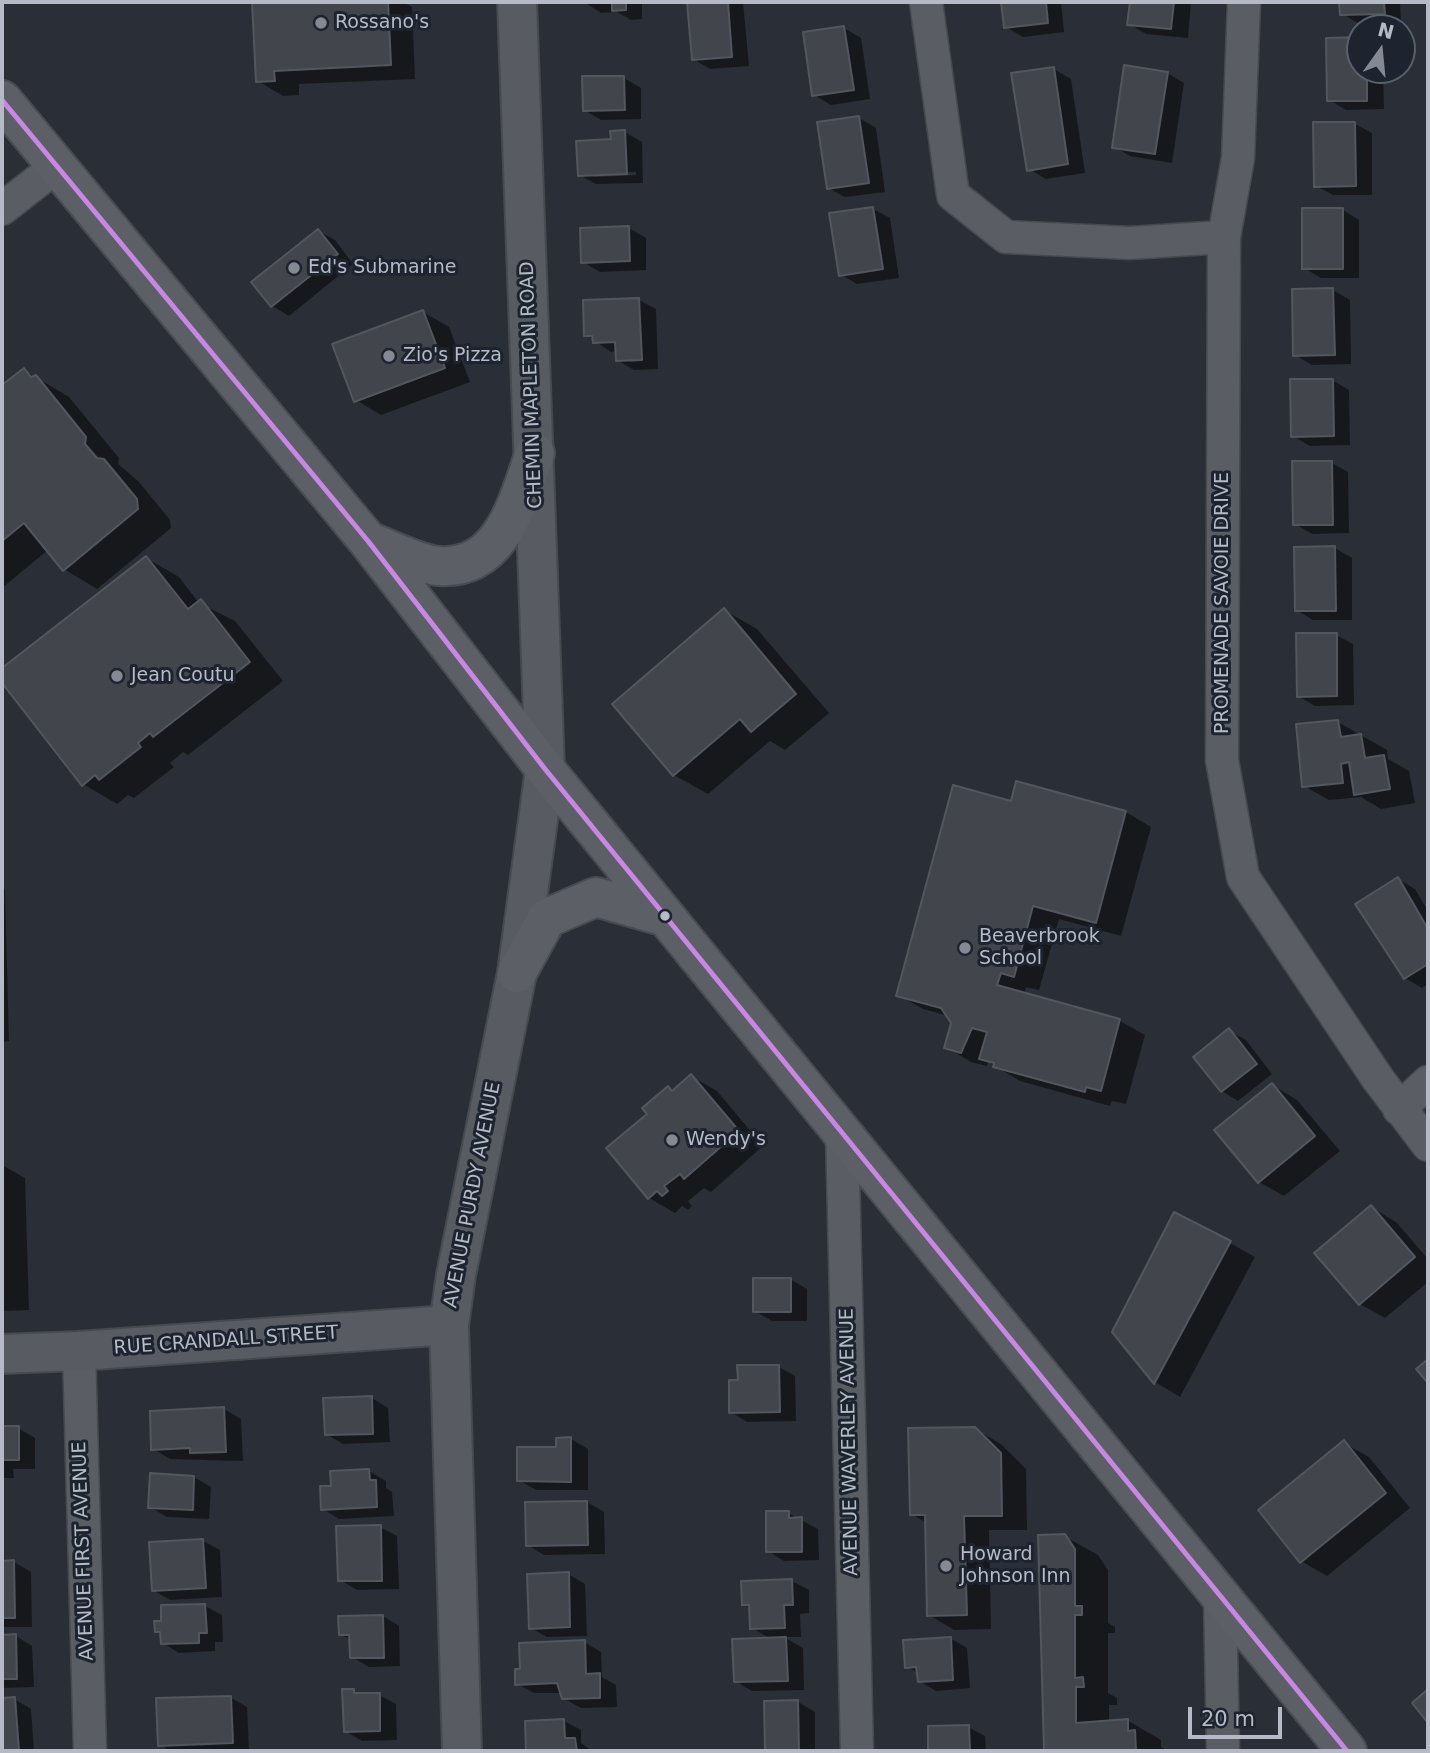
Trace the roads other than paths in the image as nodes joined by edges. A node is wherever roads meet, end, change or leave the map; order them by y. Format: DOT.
graph roads {
  1 [pos="517,2"];
  2 [pos="926,2"];
  3 [pos="1244,2"];
  4 [pos="2,100"];
  5 [pos="57,166"];
  6 [pos="2,209"];
  7 [pos="1224,237"];
  8 [pos="535,453"];
  9 [pos="368,541"];
  10 [pos="545,769"];
  11 [pos="666,917"];
  12 [pos="517,973"];
  13 [pos="1428,1082"];
  14 [pos="1399,1109"];
  15 [pos="842,1133"];
  16 [pos="1428,1145"];
  17 [pos="449,1325"];
  18 [pos="79,1351"];
  19 [pos="2,1354"];
  20 [pos="1220,1597"];
  21 [pos="90,1751"];
  22 [pos="462,1751"];
  23 [pos="857,1751"];
  24 [pos="1223,1751"];
  25 [pos="1347,1751"];
  1 -- 8 [label="street, CHEMIN MAPLETON ROAD"];
  2 -- 7 [label="street"];
  3 -- 7 [label="street, PROMENADE SAVOIE DRIVE"];
  4 -- 5 [label="main road"];
  5 -- 6 [label="street"];
  5 -- 9 [label="main road"];
  7 -- 14 [label="street, PROMENADE SAVOIE DRIVE"];
  8 -- 9 [label="main road"];
  8 -- 10 [label="street, CHEMIN MAPLETON ROAD"];
  9 -- 10 [label="main road"];
  10 -- 11 [label="main road"];
  10 -- 12 [label="street, AVENUE PURDY AVENUE"];
  11 -- 12 [label="main road"];
  11 -- 15 [label="main road"];
  12 -- 17 [label="street, AVENUE PURDY AVENUE"];
  13 -- 14 [label="street"];
  14 -- 16 [label="street, PROMENADE SAVOIE DRIVE"];
  15 -- 20 [label="main road"];
  15 -- 23 [label="street, AVENUE WAVERLEY AVENUE"];
  17 -- 18 [label="street, RUE CRANDALL STREET"];
  17 -- 22 [label="street, AVENUE PURDY AVENUE"];
  18 -- 19 [label="street, RUE CRANDALL STREET"];
  18 -- 21 [label="street, AVENUE FIRST AVENUE"];
  20 -- 24 [label="street"];
  20 -- 25 [label="main road"];
}
